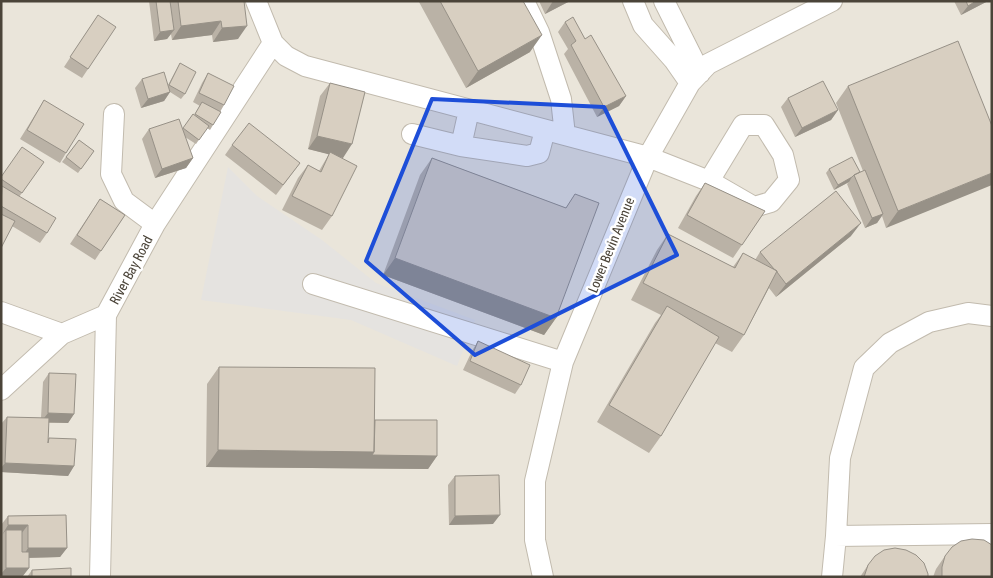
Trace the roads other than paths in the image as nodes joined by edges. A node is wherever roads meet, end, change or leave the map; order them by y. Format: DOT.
graph roads {
  1 [pos="256,1"];
  2 [pos="524,1"];
  3 [pos="633,1"];
  4 [pos="664,1"];
  5 [pos="832,1"];
  6 [pos="273,43"];
  7 [pos="695,78"];
  8 [pos="469,110"];
  9 [pos="114,114"];
  10 [pos="545,130"];
  11 [pos="412,134"];
  12 [pos="565,135"];
  13 [pos="461,146"];
  14 [pos="648,156"];
  15 [pos="709,181"];
  16 [pos="155,224"];
  17 [pos="313,284"];
  18 [pos="1,312"];
  19 [pos="106,315"];
  20 [pos="992,316"];
  21 [pos="62,334"];
  22 [pos="563,362"];
  23 [pos="1,390"];
  24 [pos="992,534"];
  25 [pos="836,536"];
  26 [pos="100,577"];
  27 [pos="542,577"];
  28 [pos="832,577"];
  1 -- 6 [label="street"];
  2 -- 12 [label="street"];
  3 -- 7 [label="street"];
  4 -- 7 [label="street"];
  5 -- 7 [label="street, Lower Bevin Avenue"];
  6 -- 8 [label="street"];
  6 -- 16 [label="street, River Bay Road"];
  7 -- 14 [label="street, Lower Bevin Avenue"];
  8 -- 10 [label="street"];
  8 -- 13 [label="street"];
  9 -- 16 [label="street"];
  10 -- 12 [label="street"];
  10 -- 13 [label="street"];
  11 -- 13 [label="street"];
  12 -- 14 [label="street"];
  14 -- 15 [label="street"];
  14 -- 22 [label="street, Lower Bevin Avenue"];
  16 -- 19 [label="street, River Bay Road"];
  17 -- 22 [label="street"];
  18 -- 21 [label="street"];
  19 -- 21 [label="street"];
  19 -- 26 [label="street, River Bay Road"];
  20 -- 25 [label="street"];
  21 -- 23 [label="street"];
  22 -- 27 [label="street, Lower Bevin Avenue"];
  24 -- 25 [label="street"];
  25 -- 28 [label="street"];
}
